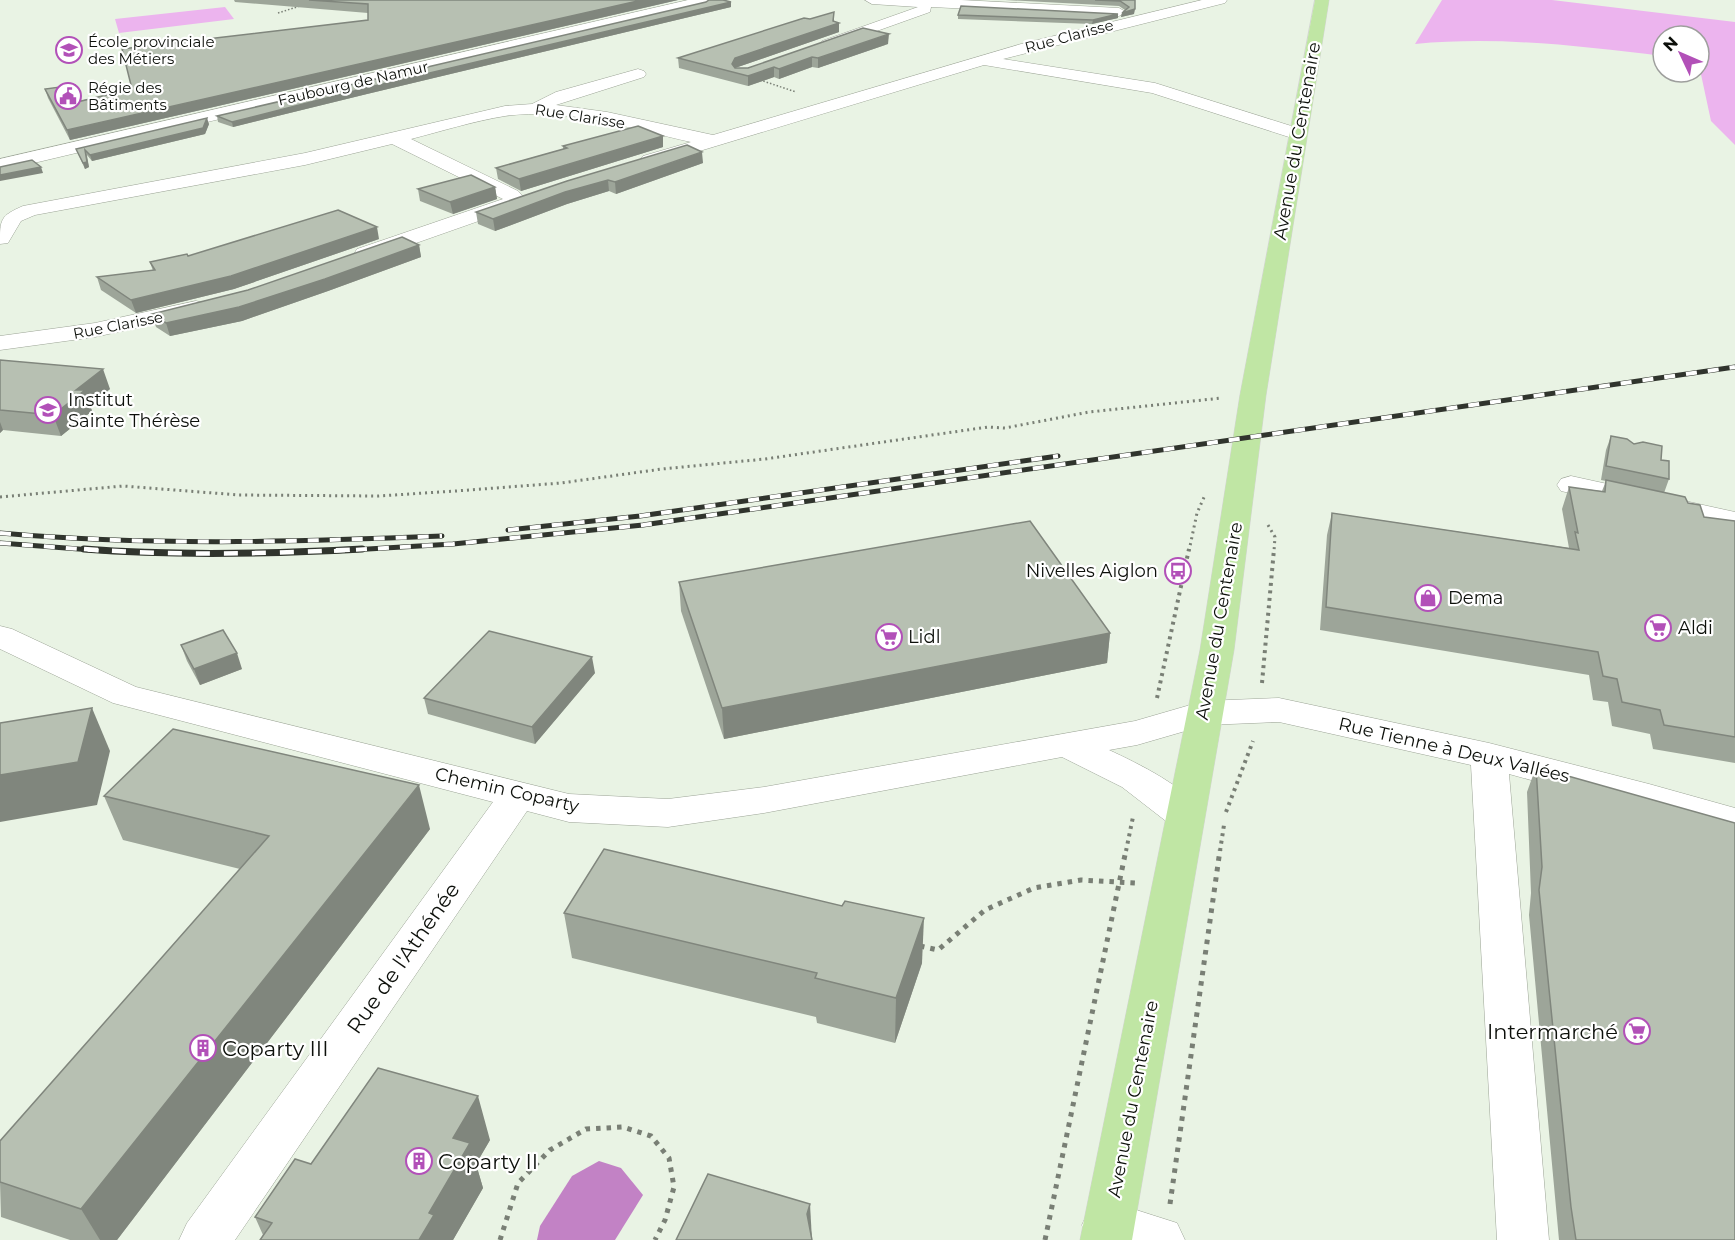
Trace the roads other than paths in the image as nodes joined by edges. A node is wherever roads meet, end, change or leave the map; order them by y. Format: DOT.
graph roads {
  1 [pos="706,0"];
  2 [pos="872,0"];
  3 [pos="1220,0"];
  4 [pos="1322,0"];
  5 [pos="938,5"];
  6 [pos="1156,15"];
  7 [pos="808,51"];
  8 [pos="982,61"];
  9 [pos="638,74"];
  10 [pos="534,109"];
  11 [pos="1298,134"];
  12 [pos="397,139"];
  13 [pos="714,141"];
  14 [pos="0,165"];
  15 [pos="627,167"];
  16 [pos="0,238"];
  17 [pos="347,260"];
  18 [pos="213,304"];
  19 [pos="0,343"];
  20 [pos="1571,485"];
  21 [pos="1735,521"];
  22 [pos="0,636"];
  23 [pos="1204,713"];
  24 [pos="1066,744"];
  25 [pos="1489,756"];
  26 [pos="519,794"];
  27 [pos="1185,815"];
  28 [pos="1735,822"];
  29 [pos="1107,1233"];
  30 [pos="205,1240"];
  31 [pos="1159,1240"];
  32 [pos="1523,1240"];
  1 -- 14 [label="street, Faubourg de Namur"];
  2 -- 5 [label="street"];
  3 -- 6 [label="street, Rue Clarisse"];
  4 -- 11 [label="main road, Avenue du Centenaire"];
  5 -- 6 [label="street"];
  5 -- 7 [label="street"];
  6 -- 8 [label="street, Rue Clarisse"];
  8 -- 11 [label="street"];
  8 -- 13 [label="street, Rue Clarisse"];
  9 -- 10 [label="street"];
  10 -- 12 [label="street, Rue Clarisse"];
  10 -- 13 [label="street, Rue Clarisse"];
  11 -- 23 [label="main road, Avenue du Centenaire"];
  12 -- 16 [label="street, Rue Clarisse"];
  12 -- 17 [label="street"];
  13 -- 15 [label="street, Rue Clarisse"];
  18 -- 19 [label="street, Rue Clarisse"];
  20 -- 21 [label="street"];
  22 -- 26 [label="street, Chemin Coparty"];
  23 -- 24 [label="street, Chemin Coparty"];
  23 -- 25 [label="street, Rue Tienne à Deux Vallées"];
  23 -- 27 [label="main road, Avenue du Centenaire"];
  24 -- 26 [label="street, Chemin Coparty"];
  24 -- 27 [label="street"];
  25 -- 28 [label="street, Rue Tienne à Deux Vallées"];
  25 -- 32 [label="street"];
  26 -- 30 [label="street, Rue de l'Athénée"];
  27 -- 29 [label="main road, Avenue du Centenaire"];
  29 -- 31 [label="street"];
}
